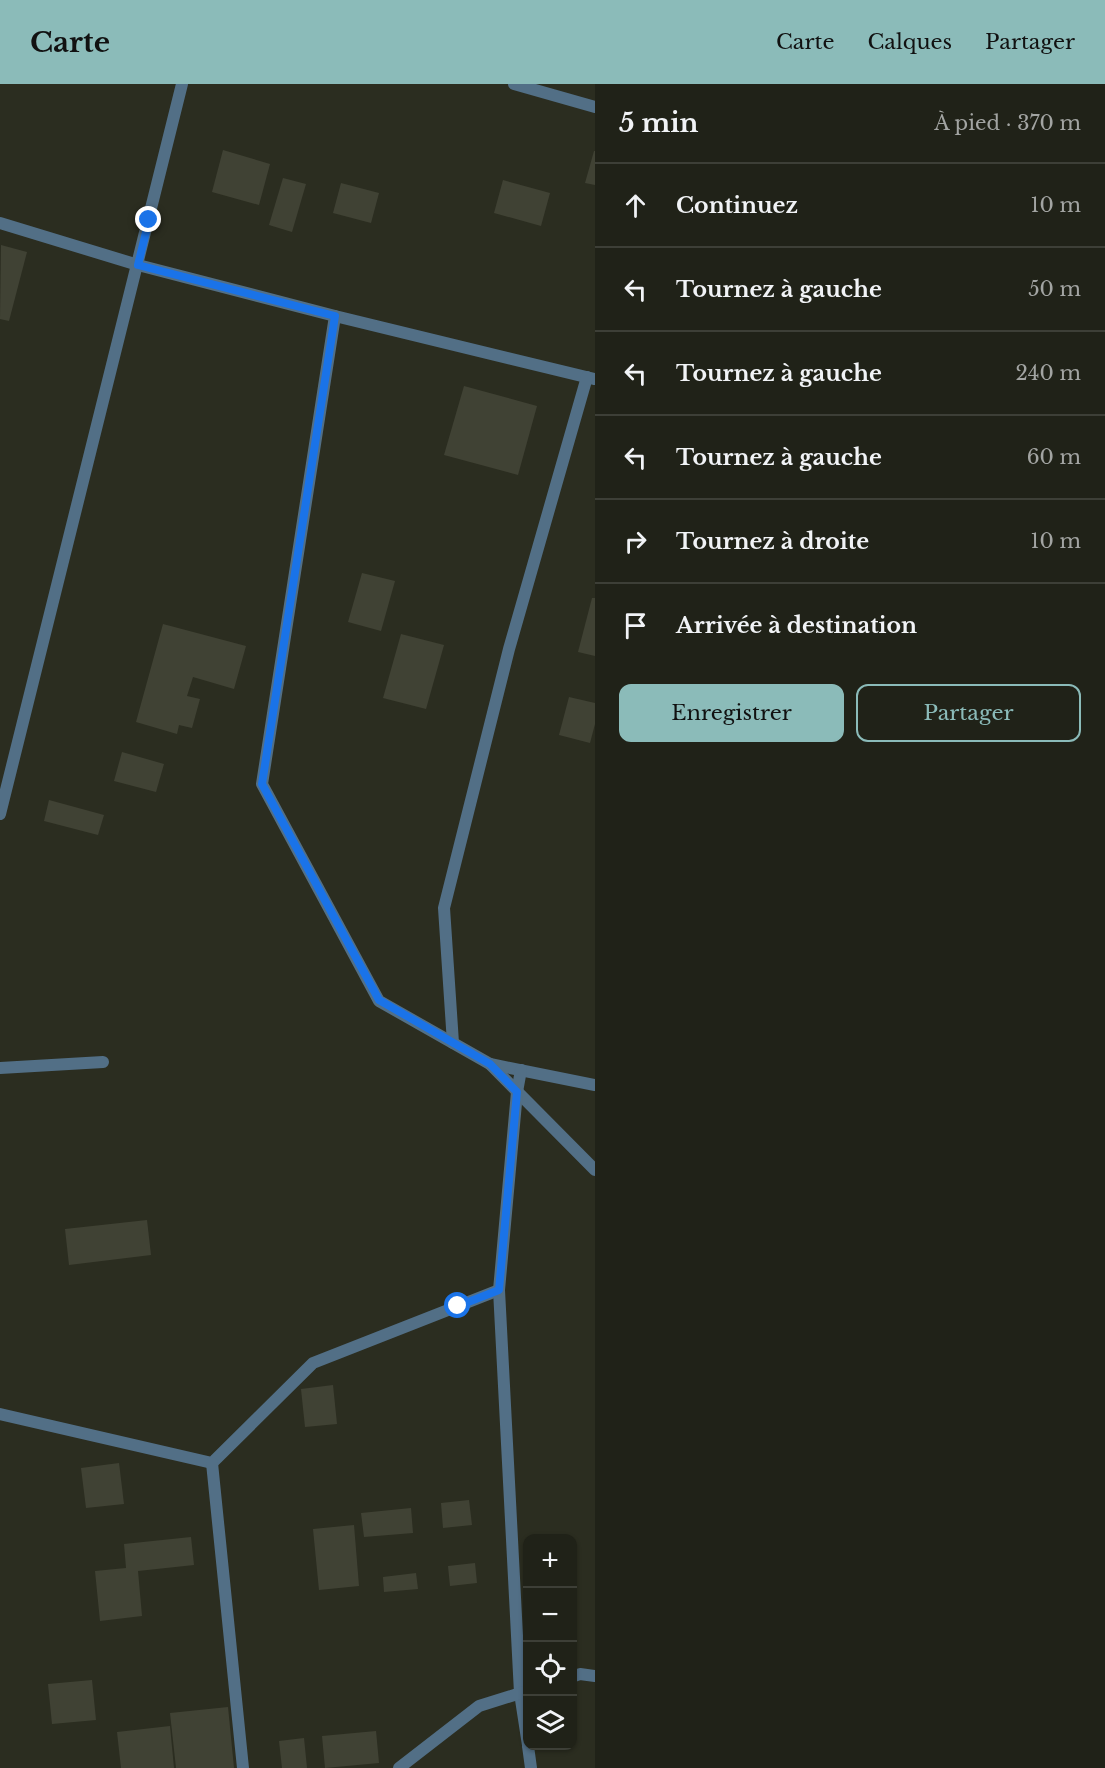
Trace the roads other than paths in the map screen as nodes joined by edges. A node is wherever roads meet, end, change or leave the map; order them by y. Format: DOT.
graph roads {
  1 [pos="182,84"];
  2 [pos="514,84"];
  3 [pos="595,107"];
  4 [pos="0,223"];
  5 [pos="138,265"];
  6 [pos="335,316"];
  7 [pos="591,378"];
  8 [pos="0,814"];
  9 [pos="453,1043"];
  10 [pos="103,1062"];
  11 [pos="490,1064"];
  12 [pos="0,1068"];
  13 [pos="521,1070"];
  14 [pos="595,1085"];
  15 [pos="517,1092"];
  16 [pos="595,1170"];
  17 [pos="499,1290"];
  18 [pos="0,1414"];
  19 [pos="212,1463"];
  20 [pos="577,1675"];
  21 [pos="523,1676"];
  22 [pos="595,1676"];
  23 [pos="523,1692"];
  24 [pos="529,1750"];
  25 [pos="243,1768"];
  26 [pos="399,1768"];
  27 [pos="531,1768"];
  1 -- 5 [label="street"];
  2 -- 3 [label="street"];
  4 -- 5 [label="street"];
  5 -- 6 [label="street"];
  5 -- 8 [label="street"];
  6 -- 7 [label="street"];
  6 -- 9 [label="street"];
  7 -- 9 [label="street"];
  9 -- 11 [label="street"];
  10 -- 12 [label="street"];
  11 -- 13 [label="street"];
  11 -- 15 [label="street"];
  13 -- 14 [label="street"];
  13 -- 15 [label="street"];
  15 -- 16 [label="street"];
  15 -- 17 [label="street"];
  17 -- 19 [label="street"];
  17 -- 21 [label="street"];
  18 -- 19 [label="street"];
  19 -- 25 [label="street"];
  20 -- 22 [label="street"];
  23 -- 26 [label="street"];
  24 -- 27 [label="street"];
}
